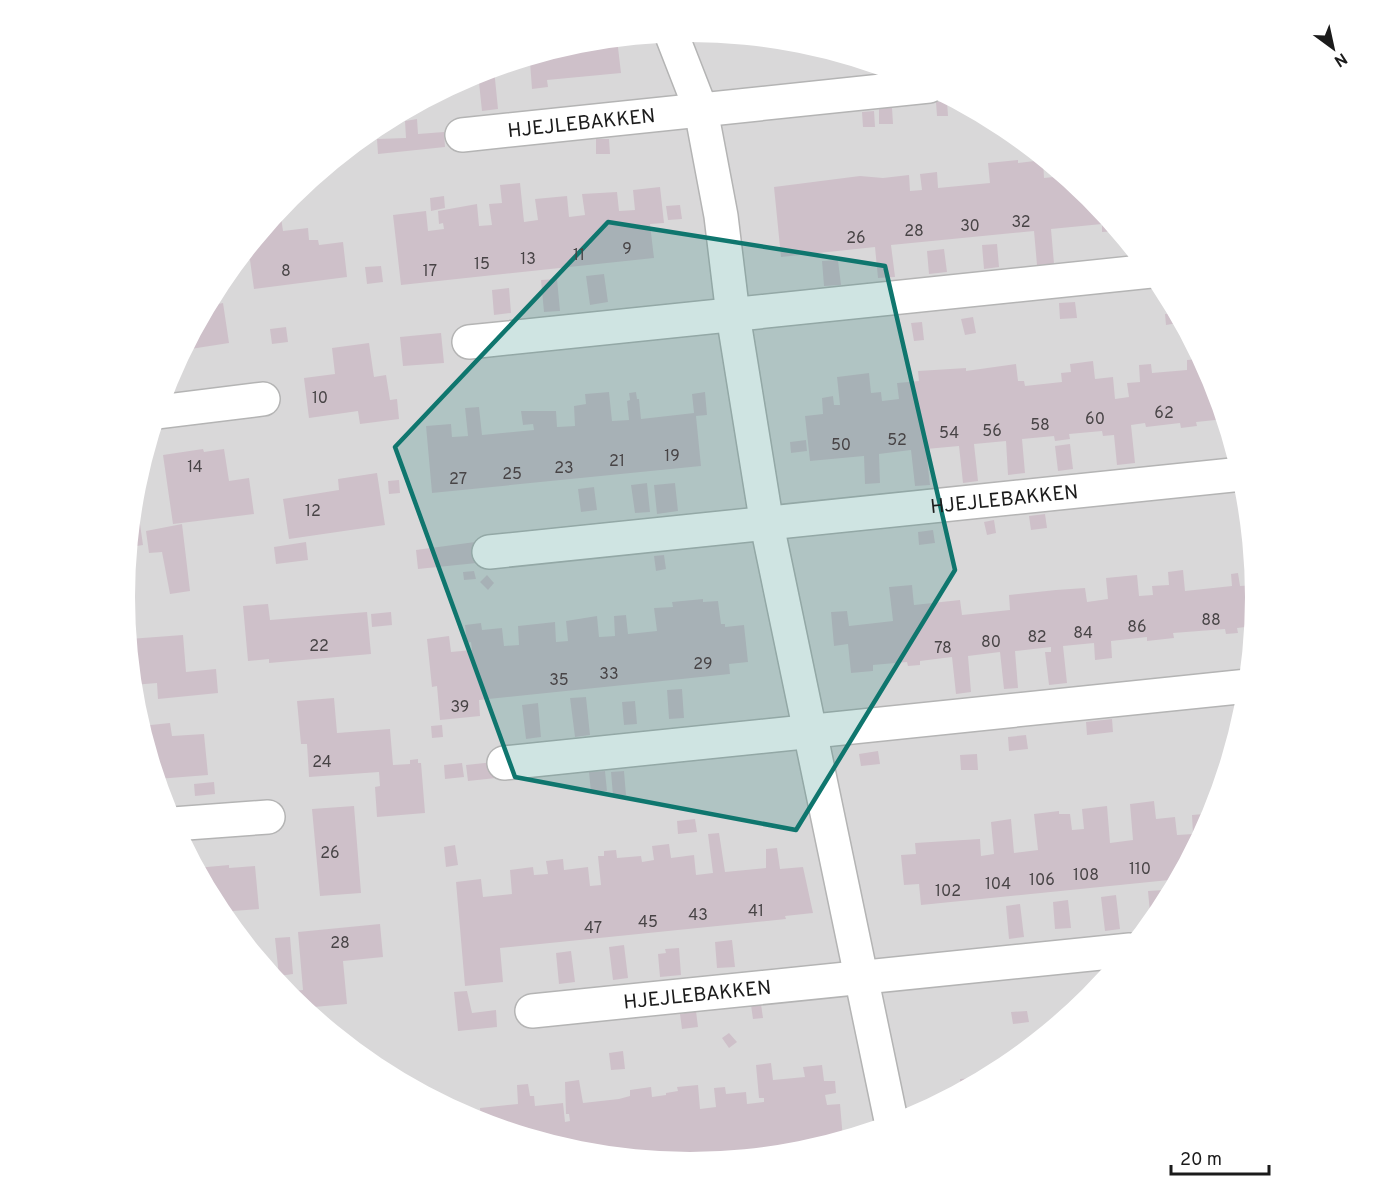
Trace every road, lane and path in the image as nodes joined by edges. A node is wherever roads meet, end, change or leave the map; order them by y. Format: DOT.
graph roads {
  1 [pos="675,42"];
  2 [pos="911,88"];
  3 [pos="701,110"];
  4 [pos="462,135"];
  5 [pos="1140,272"];
  6 [pos="733,315"];
  7 [pos="469,342"];
  8 [pos="262,399"];
  9 [pos="167,411"];
  10 [pos="1232,475"];
  11 [pos="767,525"];
  12 [pos="489,552"];
  13 [pos="1238,687"];
  14 [pos="810,730"];
  15 [pos="504,763"];
  16 [pos="268,817"];
  17 [pos="183,823"];
  18 [pos="1119,951"];
  19 [pos="863,977"];
  20 [pos="532,1011"];
  21 [pos="890,1116"];
  1 -- 3 [label="street"];
  2 -- 3 [label="street, HJEJLEBAKKEN"];
  3 -- 4 [label="street, HJEJLEBAKKEN"];
  3 -- 6 [label="street"];
  5 -- 6 [label="street"];
  6 -- 7 [label="street"];
  6 -- 11 [label="street"];
  8 -- 9 [label="street"];
  10 -- 11 [label="street, HJEJLEBAKKEN"];
  11 -- 12 [label="street, HJEJLEBAKKEN"];
  11 -- 14 [label="street"];
  13 -- 14 [label="street"];
  14 -- 15 [label="street"];
  14 -- 19 [label="street"];
  16 -- 17 [label="street"];
  18 -- 19 [label="street, HJEJLEBAKKEN"];
  19 -- 20 [label="street, HJEJLEBAKKEN"];
  19 -- 21 [label="street"];
}
